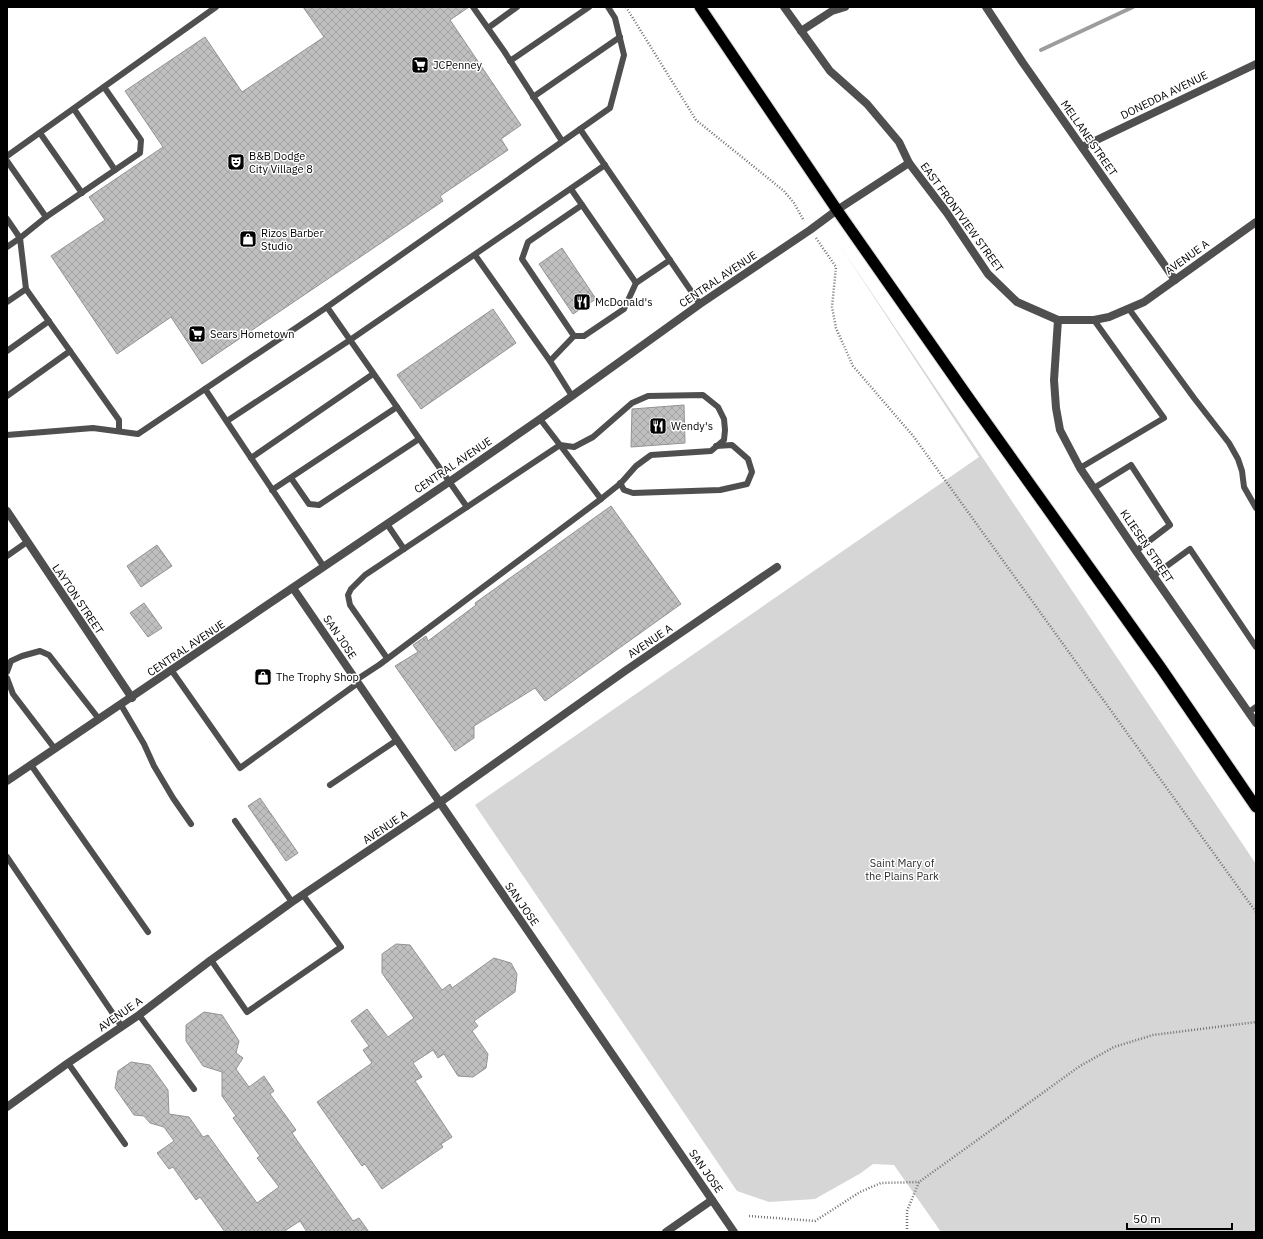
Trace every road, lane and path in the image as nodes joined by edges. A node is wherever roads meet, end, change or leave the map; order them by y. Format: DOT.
graph roads {
  1 [pos="216,7"];
  2 [pos="473,7"];
  3 [pos="517,7"];
  4 [pos="589,7"];
  5 [pos="608,7"];
  6 [pos="626,7"];
  7 [pos="700,7"];
  8 [pos="784,7"];
  9 [pos="844,7"];
  10 [pos="986,7"];
  11 [pos="488,28"];
  12 [pos="801,31"];
  13 [pos="620,37"];
  14 [pos="510,61"];
  15 [pos="1256,64"];
  16 [pos="104,87"];
  17 [pos="533,97"];
  18 [pos="74,109"];
  19 [pos="580,128"];
  20 [pos="40,133"];
  21 [pos="562,141"];
  22 [pos="1082,147"];
  23 [pos="7,156"];
  24 [pos="7,160"];
  25 [pos="909,163"];
  26 [pos="605,165"];
  27 [pos="115,170"];
  28 [pos="571,189"];
  29 [pos="82,193"];
  30 [pos="794,203"];
  31 [pos="582,205"];
  32 [pos="837,210"];
  33 [pos="46,217"];
  34 [pos="7,219"];
  35 [pos="1256,222"];
  36 [pos="20,238"];
  37 [pos="7,247"];
  38 [pos="824,250"];
  39 [pos="475,255"];
  40 [pos="670,260"];
  41 [pos="1174,280"];
  42 [pos="636,283"];
  43 [pos="26,289"];
  44 [pos="7,302"];
  45 [pos="700,304"];
  46 [pos="327,307"];
  47 [pos="1130,309"];
  48 [pos="1058,320"];
  49 [pos="1094,320"];
  50 [pos="49,321"];
  51 [pos="574,336"];
  52 [pos="350,340"];
  53 [pos="7,351"];
  54 [pos="70,351"];
  55 [pos="550,361"];
  56 [pos="374,374"];
  57 [pos="205,389"];
  58 [pos="7,396"];
  59 [pos="572,396"];
  60 [pos="397,407"];
  61 [pos="540,419"];
  62 [pos="227,421"];
  63 [pos="119,431"];
  64 [pos="7,435"];
  65 [pos="419,439"];
  66 [pos="560,445"];
  67 [pos="716,446"];
  68 [pos="251,458"];
  69 [pos="1080,468"];
  70 [pos="291,478"];
  71 [pos="449,482"];
  72 [pos="620,483"];
  73 [pos="1094,488"];
  74 [pos="272,490"];
  75 [pos="601,499"];
  76 [pos="467,507"];
  77 [pos="1256,508"];
  78 [pos="7,512"];
  79 [pos="387,524"];
  80 [pos="27,542"];
  81 [pos="404,549"];
  82 [pos="1136,551"];
  83 [pos="7,556"];
  84 [pos="324,567"];
  85 [pos="777,567"];
  86 [pos="1153,576"];
  87 [pos="293,588"];
  88 [pos="1256,647"];
  89 [pos="387,658"];
  90 [pos="172,670"];
  91 [pos="7,672"];
  92 [pos="7,678"];
  93 [pos="357,681"];
  94 [pos="132,698"];
  95 [pos="121,705"];
  96 [pos="1252,710"];
  97 [pos="99,719"];
  98 [pos="1256,723"];
  99 [pos="397,740"];
  100 [pos="55,749"];
  101 [pos="31,765"];
  102 [pos="7,781"];
  103 [pos="330,785"];
  104 [pos="439,803"];
  105 [pos="1256,807"];
  106 [pos="235,821"];
  107 [pos="191,824"];
  108 [pos="7,857"];
  109 [pos="304,895"];
  110 [pos="292,902"];
  111 [pos="1256,912"];
  112 [pos="148,932"];
  113 [pos="210,960"];
  114 [pos="139,1015"];
  115 [pos="1256,1022"];
  116 [pos="122,1027"];
  117 [pos="68,1063"];
  118 [pos="194,1089"];
  119 [pos="7,1107"];
  120 [pos="125,1144"];
  121 [pos="919,1182"];
  122 [pos="712,1200"];
  123 [pos="749,1216"];
  124 [pos="666,1232"];
  125 [pos="734,1232"];
  126 [pos="907,1232"];
  1 -- 16 [label="lane"];
  2 -- 11 [label="lane"];
  3 -- 11 [label="lane"];
  4 -- 14 [label="lane"];
  5 -- 13 [label="lane"];
  6 -- 30 [label="path"];
  7 -- 32 [label="highway"];
  8 -- 12 [label="street, EAST FRONTVIEW STREET"];
  9 -- 12 [label="street"];
  10 -- 22 [label="street, MELLANE STREET"];
  11 -- 14 [label="lane"];
  12 -- 25 [label="street, EAST FRONTVIEW STREET"];
  13 -- 17 [label="lane"];
  13 -- 19 [label="lane"];
  14 -- 17 [label="lane"];
  15 -- 22 [label="street, DONEDDA AVENUE"];
  16 -- 18 [label="lane"];
  16 -- 27 [label="lane"];
  17 -- 21 [label="lane"];
  18 -- 20 [label="lane"];
  18 -- 27 [label="lane"];
  19 -- 21 [label="lane"];
  19 -- 26 [label="lane"];
  20 -- 23 [label="lane"];
  20 -- 29 [label="lane"];
  21 -- 46 [label="lane"];
  22 -- 41 [label="street, MELLANE STREET"];
  24 -- 33 [label="lane"];
  25 -- 32 [label="street, CENTRAL AVENUE"];
  25 -- 48 [label="street, EAST FRONTVIEW STREET"];
  26 -- 28 [label="lane"];
  26 -- 40 [label="lane"];
  27 -- 29 [label="lane"];
  28 -- 31 [label="lane"];
  28 -- 39 [label="lane"];
  29 -- 33 [label="lane"];
  31 -- 42 [label="lane"];
  31 -- 51 [label="lane"];
  32 -- 45 [label="street, CENTRAL AVENUE"];
  32 -- 105 [label="highway"];
  33 -- 36 [label="lane"];
  34 -- 36 [label="lane"];
  35 -- 41 [label="street, AVENUE A"];
  36 -- 37 [label="lane"];
  36 -- 43 [label="lane"];
  38 -- 111 [label="path"];
  39 -- 52 [label="lane"];
  39 -- 55 [label="lane"];
  40 -- 42 [label="lane"];
  40 -- 45 [label="lane"];
  41 -- 47 [label="street, AVENUE A"];
  42 -- 51 [label="lane"];
  43 -- 44 [label="lane"];
  43 -- 50 [label="lane"];
  45 -- 59 [label="street, CENTRAL AVENUE"];
  46 -- 52 [label="lane"];
  46 -- 57 [label="lane"];
  47 -- 49 [label="street, EAST FRONTVIEW STREET"];
  47 -- 77 [label="lane"];
  48 -- 49 [label="street, EAST FRONTVIEW STREET"];
  48 -- 69 [label="street, KLIESEN STREET"];
  49 -- 69 [label="lane"];
  50 -- 53 [label="lane"];
  50 -- 54 [label="lane"];
  51 -- 55 [label="lane"];
  52 -- 56 [label="lane"];
  52 -- 62 [label="lane"];
  54 -- 58 [label="lane"];
  54 -- 63 [label="lane"];
  55 -- 59 [label="lane"];
  56 -- 60 [label="lane"];
  56 -- 68 [label="lane"];
  57 -- 62 [label="lane"];
  57 -- 63 [label="lane"];
  59 -- 61 [label="street, CENTRAL AVENUE"];
  60 -- 65 [label="lane"];
  60 -- 70 [label="lane"];
  61 -- 66 [label="lane"];
  61 -- 71 [label="street, CENTRAL AVENUE"];
  62 -- 68 [label="lane"];
  63 -- 64 [label="lane"];
  65 -- 70 [label="lane"];
  65 -- 71 [label="lane"];
  66 -- 67 [label="lane"];
  66 -- 75 [label="lane"];
  66 -- 76 [label="lane"];
  67 -- 72 [label="lane"];
  67 -- 72 [label="lane"];
  68 -- 74 [label="lane"];
  69 -- 73 [label="street, KLIESEN STREET"];
  70 -- 74 [label="lane"];
  71 -- 76 [label="lane"];
  71 -- 79 [label="street, CENTRAL AVENUE"];
  72 -- 75 [label="lane"];
  73 -- 82 [label="street, KLIESEN STREET"];
  73 -- 82 [label="lane"];
  74 -- 84 [label="lane"];
  75 -- 89 [label="lane"];
  76 -- 81 [label="lane"];
  78 -- 80 [label="street, LAYTON STREET"];
  79 -- 81 [label="lane"];
  79 -- 84 [label="street, CENTRAL AVENUE"];
  80 -- 83 [label="lane"];
  80 -- 94 [label="street, LAYTON STREET"];
  81 -- 89 [label="lane"];
  82 -- 86 [label="street, KLIESEN STREET"];
  84 -- 87 [label="street, CENTRAL AVENUE"];
  85 -- 104 [label="street, AVENUE A"];
  86 -- 88 [label="lane"];
  86 -- 96 [label="street, KLIESEN STREET"];
  87 -- 90 [label="street, CENTRAL AVENUE"];
  87 -- 93 [label="street, SAN JOSE"];
  89 -- 93 [label="lane"];
  90 -- 93 [label="lane"];
  90 -- 94 [label="street, CENTRAL AVENUE"];
  91 -- 97 [label="lane"];
  92 -- 100 [label="lane"];
  93 -- 99 [label="street, SAN JOSE"];
  94 -- 95 [label="street, CENTRAL AVENUE"];
  95 -- 97 [label="street, CENTRAL AVENUE"];
  95 -- 107 [label="lane"];
  96 -- 98 [label="street, KLIESEN STREET"];
  97 -- 100 [label="street, CENTRAL AVENUE"];
  99 -- 103 [label="lane"];
  99 -- 104 [label="street, SAN JOSE"];
  100 -- 101 [label="street, CENTRAL AVENUE"];
  101 -- 102 [label="street, CENTRAL AVENUE"];
  101 -- 112 [label="lane"];
  104 -- 109 [label="street, AVENUE A"];
  104 -- 122 [label="street, SAN JOSE"];
  106 -- 110 [label="lane"];
  108 -- 116 [label="lane"];
  109 -- 110 [label="street, AVENUE A"];
  109 -- 113 [label="lane"];
  110 -- 113 [label="street, AVENUE A"];
  113 -- 114 [label="street, AVENUE A"];
  114 -- 116 [label="street, AVENUE A"];
  114 -- 118 [label="lane"];
  115 -- 121 [label="path"];
  116 -- 117 [label="street, AVENUE A"];
  117 -- 119 [label="street, AVENUE A"];
  117 -- 120 [label="lane"];
  121 -- 123 [label="path"];
  121 -- 126 [label="path"];
  122 -- 124 [label="street"];
  122 -- 125 [label="street, SAN JOSE"];
}
